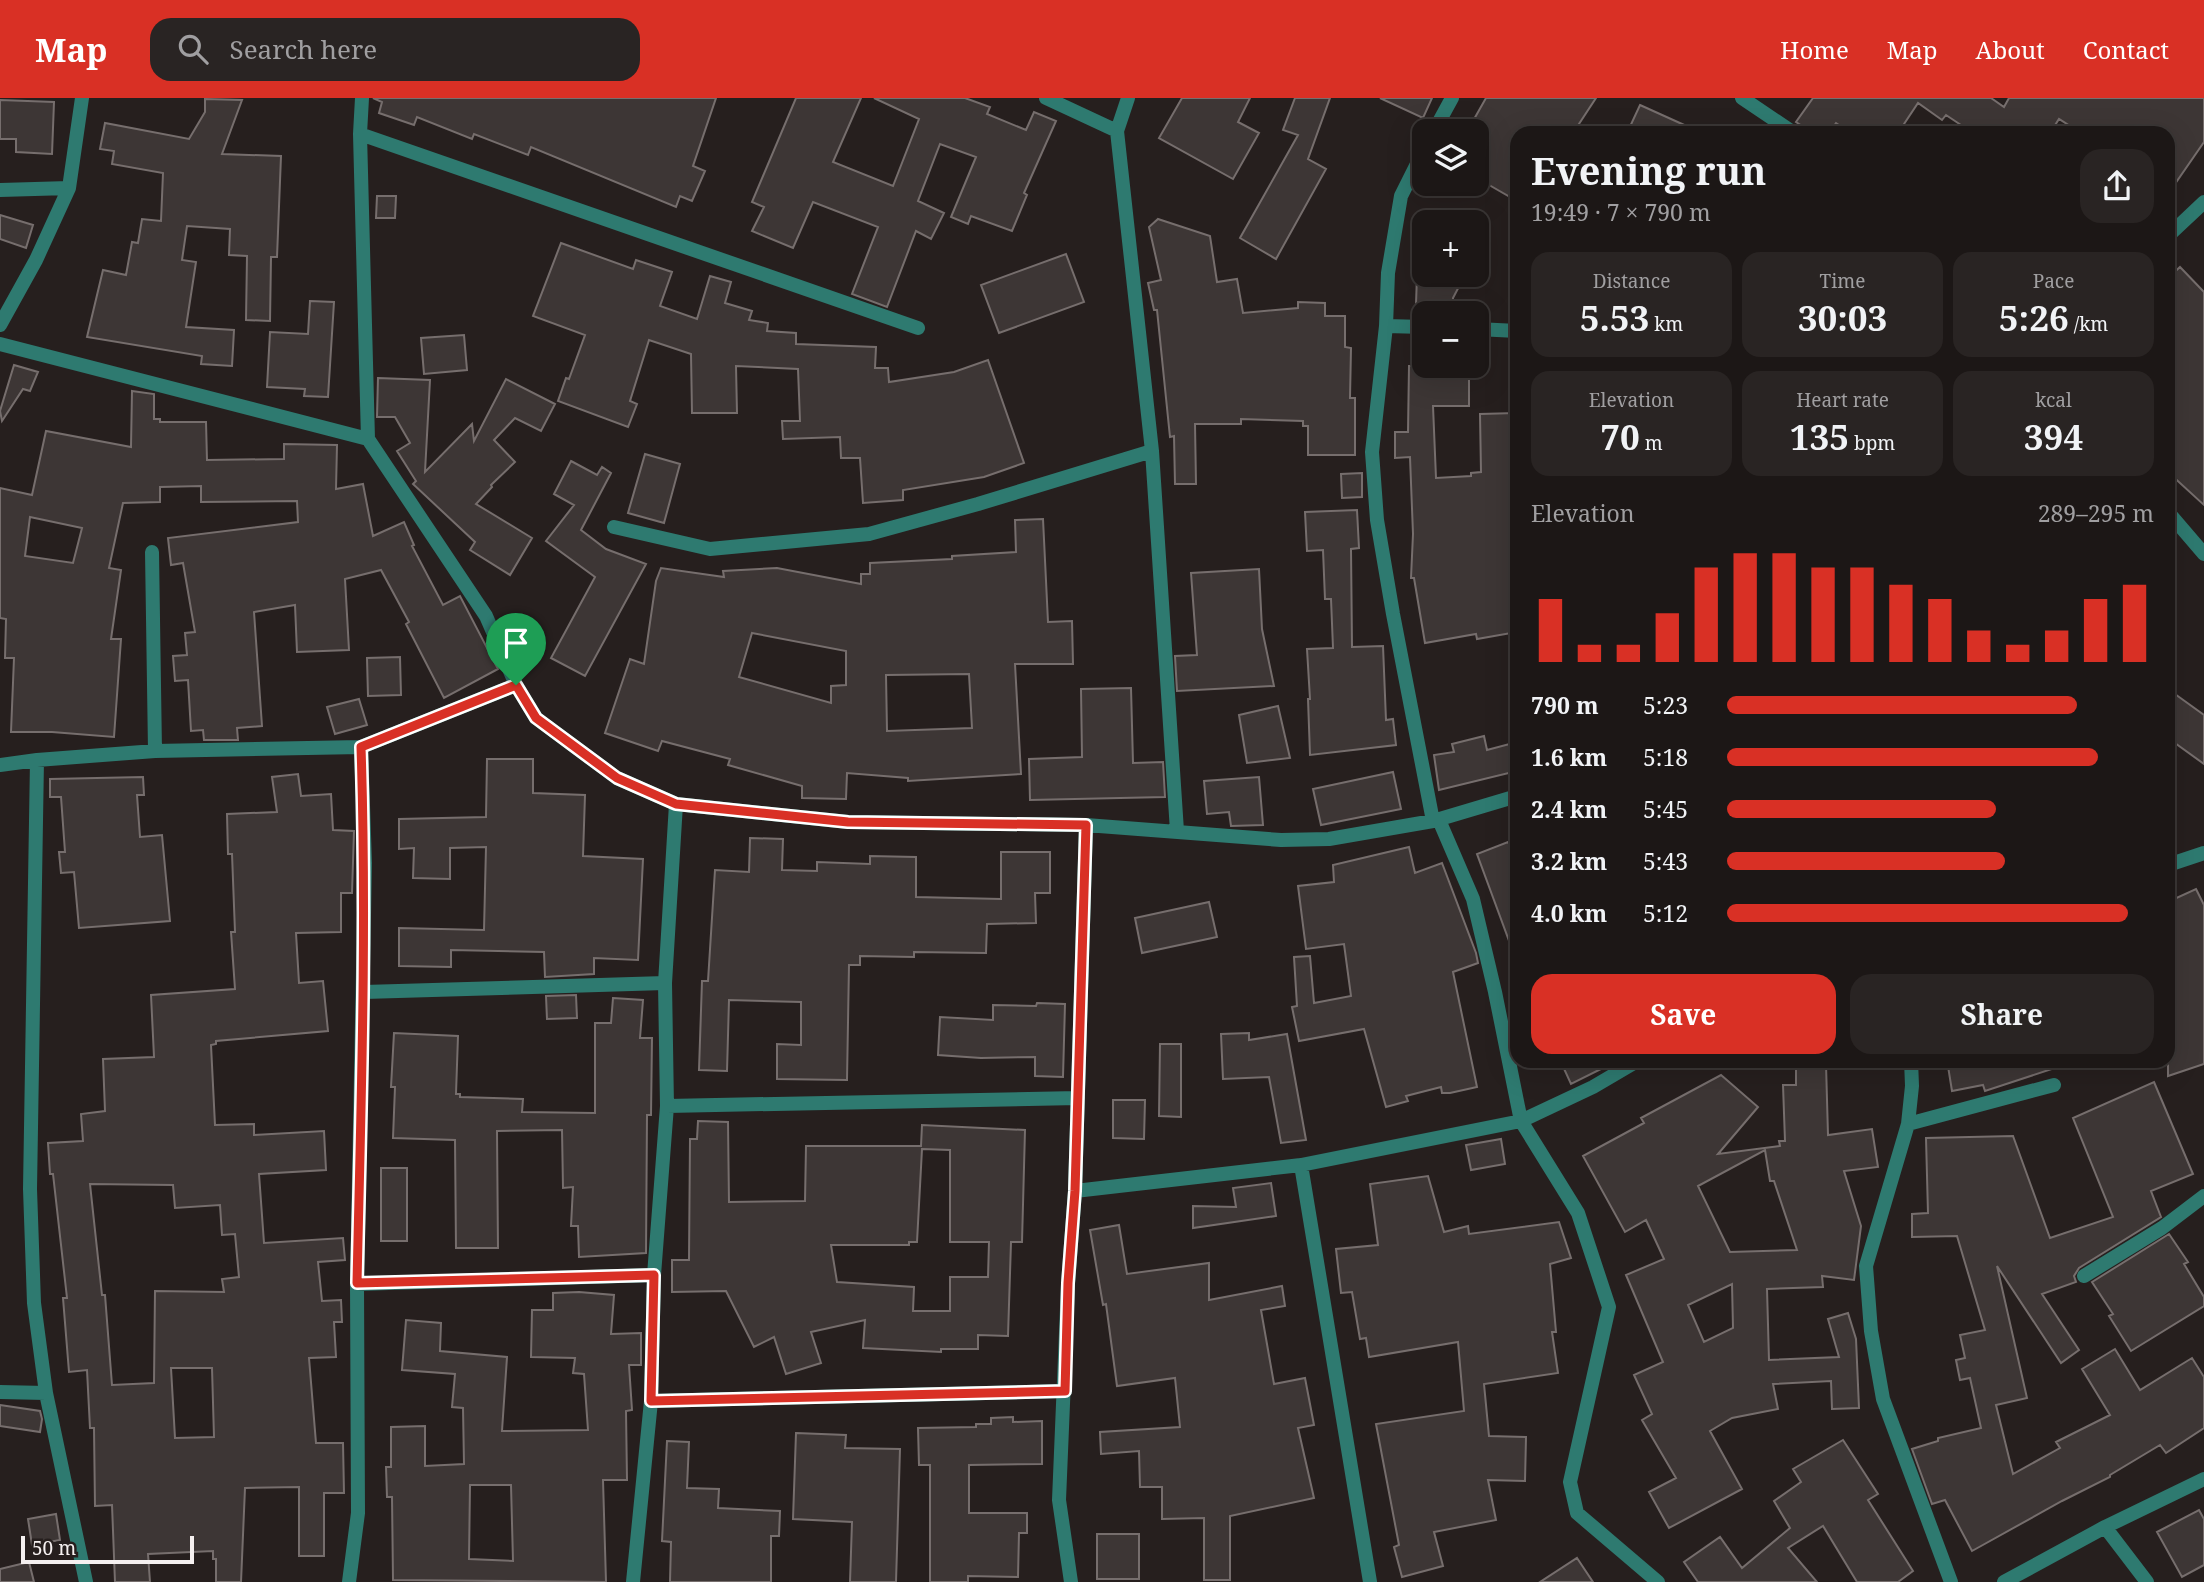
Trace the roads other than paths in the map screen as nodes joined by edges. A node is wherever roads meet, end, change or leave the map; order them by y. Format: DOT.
graph roads {
  1 [pos="82,98"];
  2 [pos="362,98"];
  3 [pos="1046,98"];
  4 [pos="1128,98"];
  5 [pos="1451,98"];
  6 [pos="1742,98"];
  7 [pos="1440,119"];
  8 [pos="1784,126"];
  9 [pos="1117,131"];
  10 [pos="360,134"];
  11 [pos="1412,174"];
  12 [pos="69,188"];
  13 [pos="0,190"];
  14 [pos="2204,202"];
  15 [pos="2175,229"];
  16 [pos="0,325"];
  17 [pos="1387,326"];
  18 [pos="1412,327"];
  19 [pos="918,328"];
  20 [pos="1489,330"];
  21 [pos="1510,331"];
  22 [pos="0,344"];
  23 [pos="368,439"];
  24 [pos="1152,451"];
  25 [pos="2175,520"];
  26 [pos="614,527"];
  27 [pos="152,552"];
  28 [pos="2204,554"];
  29 [pos="516,685"];
  30 [pos="361,747"];
  31 [pos="155,751"];
  32 [pos="37,760"];
  33 [pos="0,765"];
  34 [pos="1510,798"];
  35 [pos="676,804"];
  36 [pos="1436,820"];
  37 [pos="1086,825"];
  38 [pos="1177,831"];
  39 [pos="2204,853"];
  40 [pos="2175,863"];
  41 [pos="665,983"];
  42 [pos="364,992"];
  43 [pos="1510,1066"];
  44 [pos="1510,1068"];
  45 [pos="1625,1068"];
  46 [pos="1911,1068"];
  47 [pos="2054,1085"];
  48 [pos="1078,1098"];
  49 [pos="667,1106"];
  50 [pos="1521,1121"];
  51 [pos="1908,1124"];
  52 [pos="1301,1165"];
  53 [pos="1075,1191"];
  54 [pos="2204,1196"];
  55 [pos="654,1275"];
  56 [pos="2084,1276"];
  57 [pos="357,1283"];
  58 [pos="1065,1391"];
  59 [pos="0,1392"];
  60 [pos="46,1392"];
  61 [pos="651,1401"];
  62 [pos="2204,1479"];
  63 [pos="2105,1527"];
  64 [pos="86,1582"];
  65 [pos="349,1582"];
  66 [pos="633,1582"];
  67 [pos="1072,1582"];
  68 [pos="1370,1582"];
  69 [pos="1658,1582"];
  70 [pos="1951,1582"];
  71 [pos="2004,1582"];
  72 [pos="2147,1582"];
  1 -- 12 [label="street"];
  2 -- 10 [label="street"];
  3 -- 9 [label="street"];
  4 -- 9 [label="street"];
  5 -- 7 [label="street"];
  6 -- 8 [label="street"];
  9 -- 24 [label="street"];
  10 -- 19 [label="street"];
  10 -- 23 [label="street"];
  11 -- 17 [label="street"];
  12 -- 13 [label="street"];
  12 -- 16 [label="street"];
  14 -- 15 [label="street"];
  17 -- 18 [label="street"];
  17 -- 36 [label="street"];
  20 -- 21 [label="street"];
  22 -- 23 [label="street"];
  23 -- 29 [label="street"];
  24 -- 26 [label="street"];
  24 -- 38 [label="street"];
  25 -- 28 [label="street"];
  27 -- 31 [label="street"];
  29 -- 30 [label="street"];
  29 -- 35 [label="street"];
  30 -- 31 [label="street"];
  30 -- 42 [label="street"];
  31 -- 32 [label="street"];
  32 -- 33 [label="street"];
  32 -- 60 [label="street"];
  34 -- 36 [label="street"];
  35 -- 37 [label="street"];
  35 -- 41 [label="street"];
  36 -- 38 [label="street"];
  36 -- 43 [label="street"];
  37 -- 38 [label="street"];
  37 -- 48 [label="street"];
  39 -- 40 [label="street"];
  41 -- 42 [label="street"];
  41 -- 49 [label="street"];
  42 -- 57 [label="street"];
  44 -- 50 [label="street"];
  45 -- 50 [label="street"];
  46 -- 51 [label="street"];
  47 -- 51 [label="street"];
  48 -- 49 [label="street"];
  48 -- 53 [label="street"];
  49 -- 55 [label="street"];
  50 -- 52 [label="street"];
  50 -- 69 [label="street"];
  51 -- 70 [label="street"];
  52 -- 53 [label="street"];
  52 -- 68 [label="street"];
  53 -- 58 [label="street"];
  54 -- 56 [label="street"];
  55 -- 57 [label="street"];
  55 -- 61 [label="street"];
  57 -- 65 [label="street"];
  58 -- 61 [label="street"];
  58 -- 67 [label="street"];
  59 -- 60 [label="street"];
  60 -- 64 [label="street"];
  61 -- 66 [label="street"];
  62 -- 63 [label="street"];
  63 -- 71 [label="street"];
  63 -- 72 [label="street"];
}
